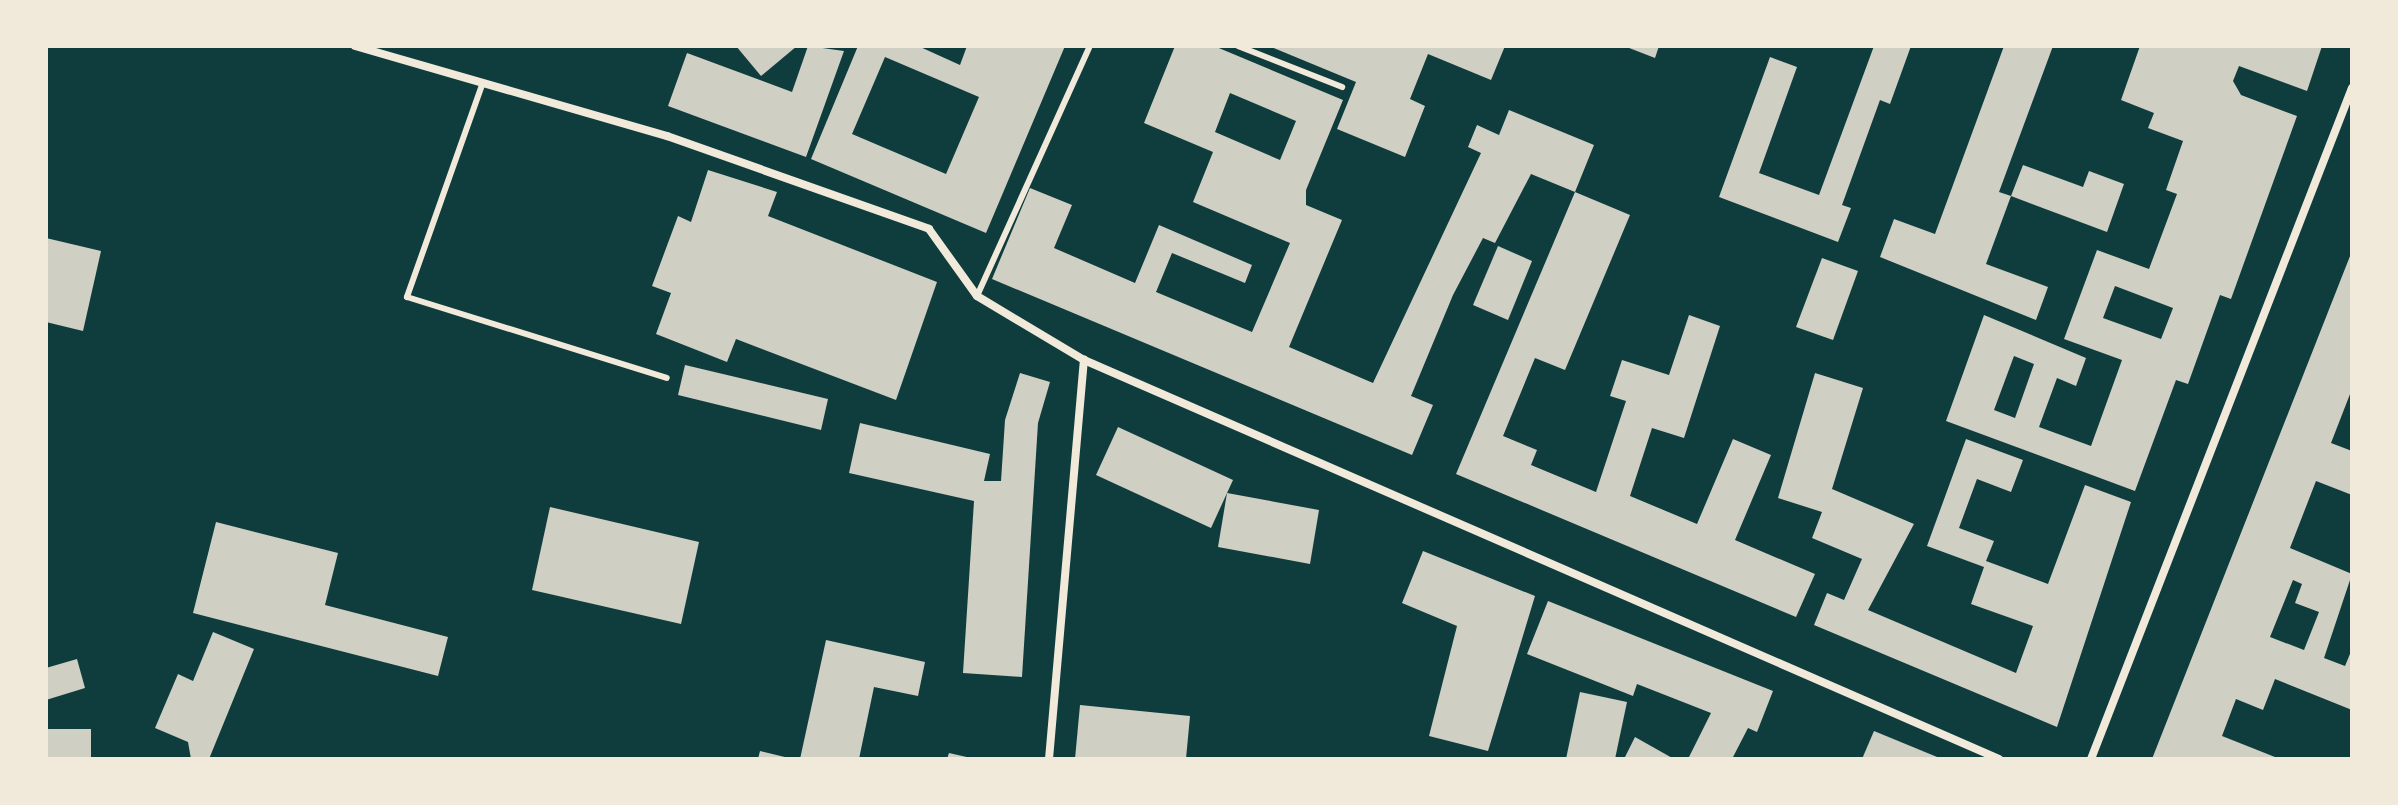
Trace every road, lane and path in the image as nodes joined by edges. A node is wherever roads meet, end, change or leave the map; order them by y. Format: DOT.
graph roads {
  1 [pos="355,46"];
  2 [pos="1090,46"];
  3 [pos="1238,46"];
  4 [pos="482,85"];
  5 [pos="1342,87"];
  6 [pos="2352,88"];
  7 [pos="977,296"];
  8 [pos="1084,360"];
  9 [pos="667,378"];
  10 [pos="1049,759"];
  11 [pos="1999,759"];
  12 [pos="2091,759"];
  1 -- 4 [label="street"];
  2 -- 7 [label="lane"];
  3 -- 5 [label="lane"];
  4 -- 7 [label="street"];
  4 -- 9 [label="lane"];
  6 -- 12 [label="street"];
  7 -- 8 [label="street"];
  8 -- 10 [label="street"];
  8 -- 11 [label="street"];
}
